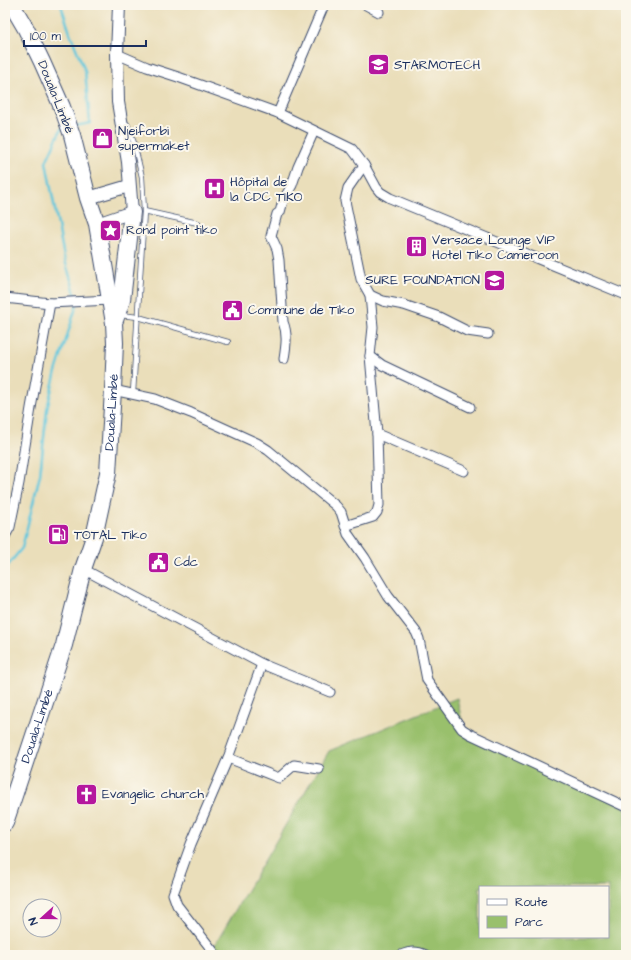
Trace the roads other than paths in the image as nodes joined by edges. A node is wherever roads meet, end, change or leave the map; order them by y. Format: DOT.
graph roads {
  1 [pos="118,5"];
  2 [pos="324,5"];
  3 [pos="366,5"];
  4 [pos="10,9"];
  5 [pos="379,12"];
  6 [pos="117,54"];
  7 [pos="118,102"];
  8 [pos="278,114"];
  9 [pos="314,131"];
  10 [pos="364,165"];
  11 [pos="129,186"];
  12 [pos="88,198"];
  13 [pos="138,211"];
  14 [pos="198,223"];
  15 [pos="97,224"];
  16 [pos="370,295"];
  17 [pos="626,295"];
  18 [pos="5,298"];
  19 [pos="110,300"];
  20 [pos="50,303"];
  21 [pos="138,317"];
  22 [pos="115,319"];
  23 [pos="488,334"];
  24 [pos="228,342"];
  25 [pos="370,356"];
  26 [pos="284,359"];
  27 [pos="113,390"];
  28 [pos="133,393"];
  29 [pos="470,407"];
  30 [pos="377,434"];
  31 [pos="464,471"];
  32 [pos="345,526"];
  33 [pos="5,536"];
  34 [pos="83,569"];
  35 [pos="262,664"];
  36 [pos="330,692"];
  37 [pos="228,758"];
  38 [pos="319,769"];
  39 [pos="626,807"];
  40 [pos="5,823"];
  41 [pos="216,955"];
  42 [pos="401,955"];
  43 [pos="426,955"];
  1 -- 6 [label="street"];
  2 -- 8 [label="street"];
  3 -- 5 [label="street"];
  4 -- 12 [label="highway, Douala-Limbé"];
  6 -- 7 [label="street"];
  6 -- 8 [label="street"];
  7 -- 11 [label="street"];
  7 -- 13 [label="lane"];
  8 -- 9 [label="street"];
  9 -- 10 [label="street"];
  9 -- 26 [label="street"];
  10 -- 16 [label="street"];
  10 -- 17 [label="street"];
  11 -- 12 [label="street"];
  11 -- 13 [label="street"];
  12 -- 15 [label="highway, Douala-Limbé"];
  13 -- 14 [label="lane"];
  13 -- 15 [label="street"];
  13 -- 21 [label="lane"];
  13 -- 22 [label="highway"];
  15 -- 19 [label="highway, Douala-Limbé"];
  16 -- 23 [label="street"];
  16 -- 25 [label="street"];
  18 -- 20 [label="street"];
  19 -- 20 [label="street"];
  19 -- 22 [label="highway, Douala-Limbé"];
  20 -- 33 [label="street"];
  21 -- 22 [label="lane"];
  21 -- 24 [label="lane"];
  21 -- 28 [label="lane"];
  22 -- 27 [label="highway, Douala-Limbé"];
  25 -- 29 [label="street"];
  25 -- 30 [label="street"];
  27 -- 28 [label="street"];
  27 -- 34 [label="highway, Douala-Limbé"];
  28 -- 32 [label="street"];
  30 -- 31 [label="street"];
  30 -- 32 [label="street"];
  32 -- 39 [label="street"];
  34 -- 35 [label="street"];
  34 -- 40 [label="highway, Douala-Limbé"];
  35 -- 36 [label="street"];
  35 -- 37 [label="street"];
  37 -- 38 [label="street"];
  37 -- 41 [label="street"];
  42 -- 43 [label="street"];
}
